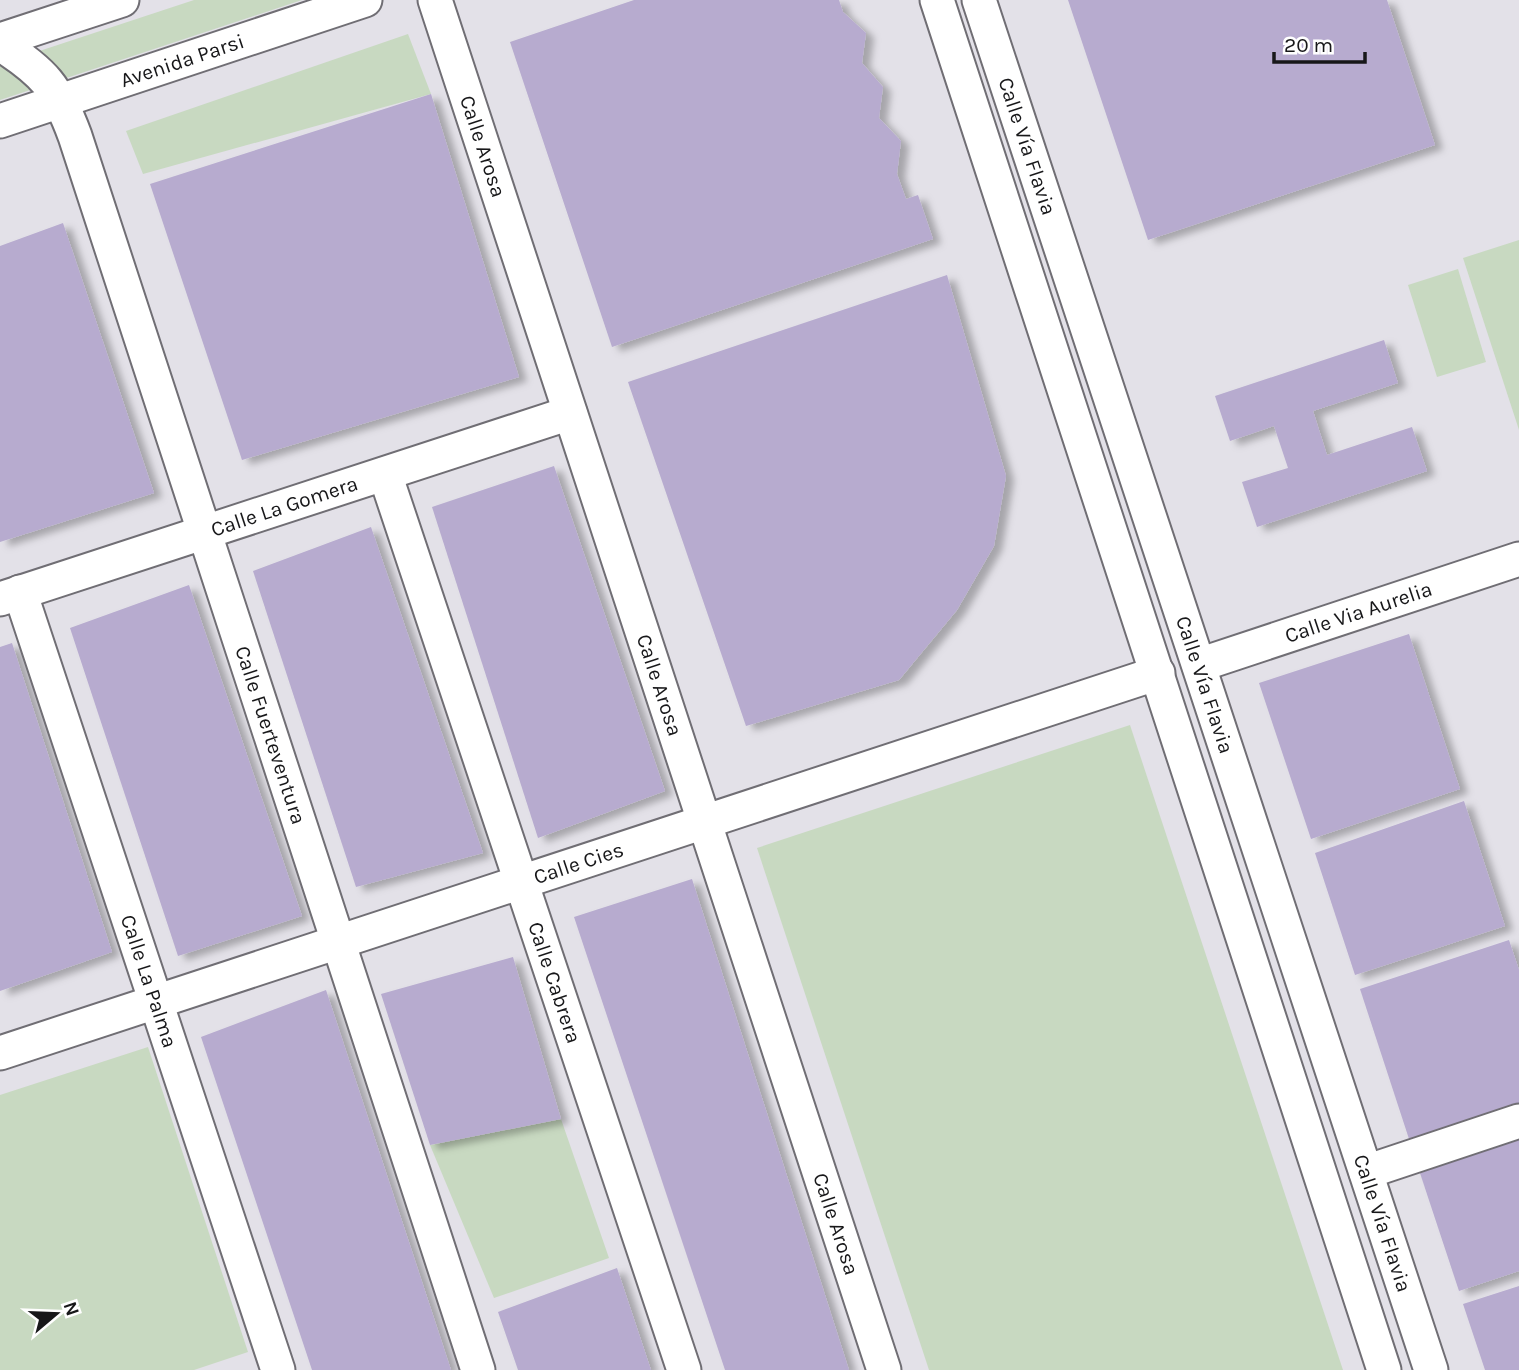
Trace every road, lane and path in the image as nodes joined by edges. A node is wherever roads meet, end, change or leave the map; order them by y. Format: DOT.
graph roads {
  1 [pos="122,0"];
  2 [pos="365,0"];
  3 [pos="435,0"];
  4 [pos="937,0"];
  5 [pos="979,0"];
  6 [pos="0,42"];
  7 [pos="62,101"];
  8 [pos="0,121"];
  9 [pos="570,413"];
  10 [pos="385,474"];
  11 [pos="205,532"];
  12 [pos="1519,559"];
  13 [pos="10,596"];
  14 [pos="1199,665"];
  15 [pos="1158,673"];
  16 [pos="705,822"];
  17 [pos="521,882"];
  18 [pos="339,942"];
  19 [pos="156,1002"];
  20 [pos="0,1053"];
  21 [pos="1519,1121"];
  22 [pos="1366,1172"];
  23 [pos="275,1369"];
  24 [pos="478,1370"];
  25 [pos="684,1370"];
  26 [pos="884,1370"];
  27 [pos="1384,1370"];
  28 [pos="1431,1370"];
  1 -- 6 [label="street"];
  2 -- 7 [label="street, Avenida Parsi"];
  3 -- 9 [label="street, Calle Arosa"];
  4 -- 15 [label="street, Calle Vía Flavia"];
  5 -- 14 [label="street, Calle Vía Flavia"];
  6 -- 7 [label="street, Calle Fuerteventura"];
  7 -- 8 [label="street, Avenida Parsi"];
  7 -- 11 [label="street, Calle Fuerteventura"];
  9 -- 10 [label="street, Calle La Gomera"];
  9 -- 16 [label="street, Calle Arosa"];
  10 -- 11 [label="street, Calle La Gomera"];
  10 -- 17 [label="street, Calle Cabrera"];
  11 -- 13 [label="street, Calle La Gomera"];
  11 -- 18 [label="street, Calle Fuerteventura"];
  12 -- 14 [label="street, Calle Via Aurelia"];
  13 -- 19 [label="street, Calle La Palma"];
  14 -- 22 [label="street, Calle Vía Flavia"];
  15 -- 16 [label="street, Calle Cies"];
  15 -- 27 [label="street, Calle Vía Flavia"];
  16 -- 17 [label="street, Calle Cies"];
  16 -- 26 [label="street, Calle Arosa"];
  17 -- 18 [label="street, Calle Cies"];
  17 -- 25 [label="street, Calle Cabrera"];
  18 -- 19 [label="street, Calle Cies"];
  18 -- 24 [label="street, Calle Fuerteventura"];
  19 -- 20 [label="street, Calle Cies"];
  19 -- 23 [label="street, Calle La Palma"];
  21 -- 22 [label="street"];
  22 -- 28 [label="street, Calle Vía Flavia"];
}
